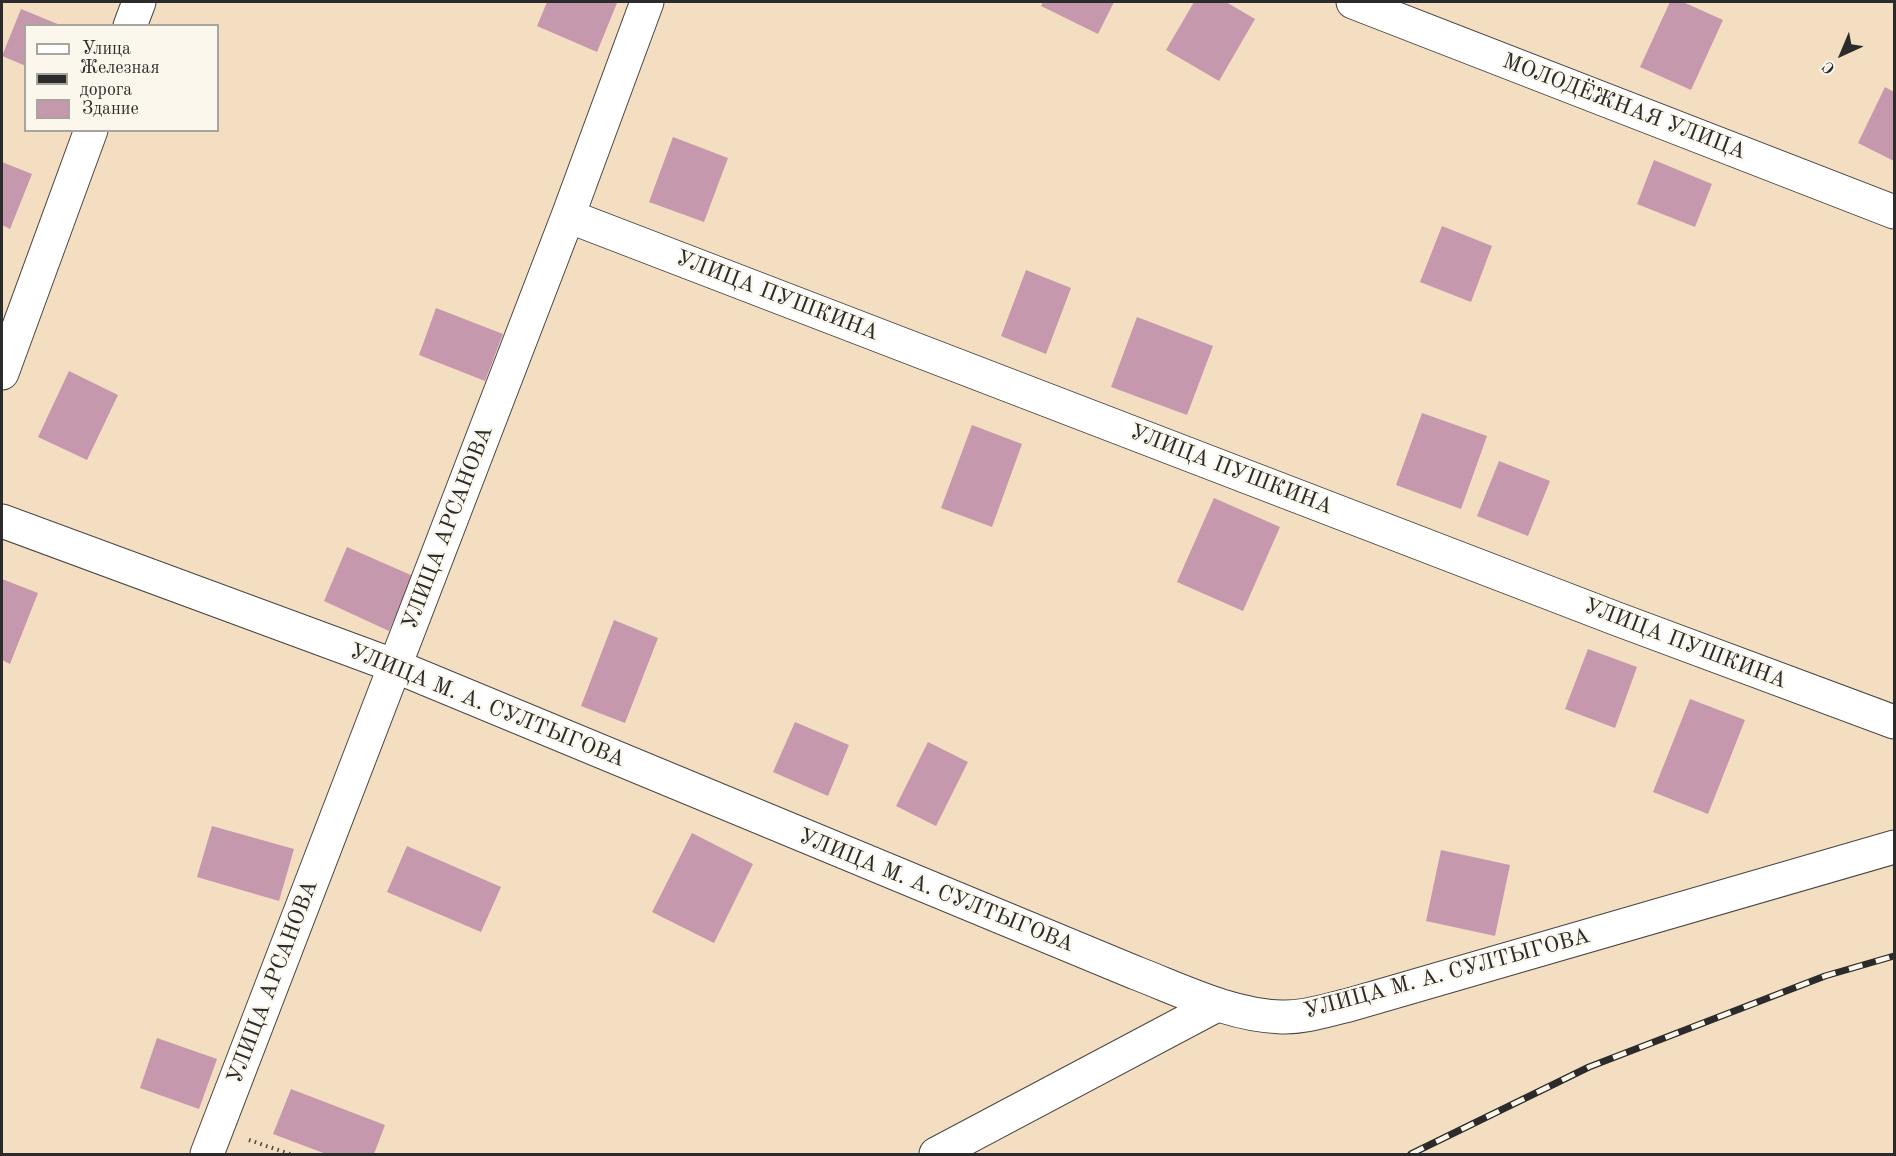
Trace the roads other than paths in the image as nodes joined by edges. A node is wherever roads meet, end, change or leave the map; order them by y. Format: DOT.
graph roads {
  1 [pos="139,2"];
  2 [pos="647,2"];
  3 [pos="1353,2"];
  4 [pos="131,24"];
  5 [pos="90,132"];
  6 [pos="1894,212"];
  7 [pos="568,216"];
  8 [pos="2,373"];
  9 [pos="2,521"];
  10 [pos="395,666"];
  11 [pos="1894,722"];
  12 [pos="1894,847"];
  13 [pos="1217,1005"];
  14 [pos="212,1142"];
  15 [pos="936,1155"];
  1 -- 4 [label="street"];
  2 -- 7 [label="street, УЛИЦА АРСАНОВА"];
  3 -- 6 [label="street, МОЛОДЁЖНАЯ УЛИЦА"];
  5 -- 8 [label="street"];
  7 -- 10 [label="street, УЛИЦА АРСАНОВА"];
  7 -- 11 [label="street, УЛИЦА ПУШКИНА"];
  9 -- 10 [label="street, УЛИЦА М. А. СУЛТЫГОВА"];
  10 -- 13 [label="street, УЛИЦА М. А. СУЛТЫГОВА"];
  10 -- 14 [label="street, УЛИЦА АРСАНОВА"];
  12 -- 13 [label="street, УЛИЦА М. А. СУЛТЫГОВА"];
  13 -- 15 [label="street"];
}
